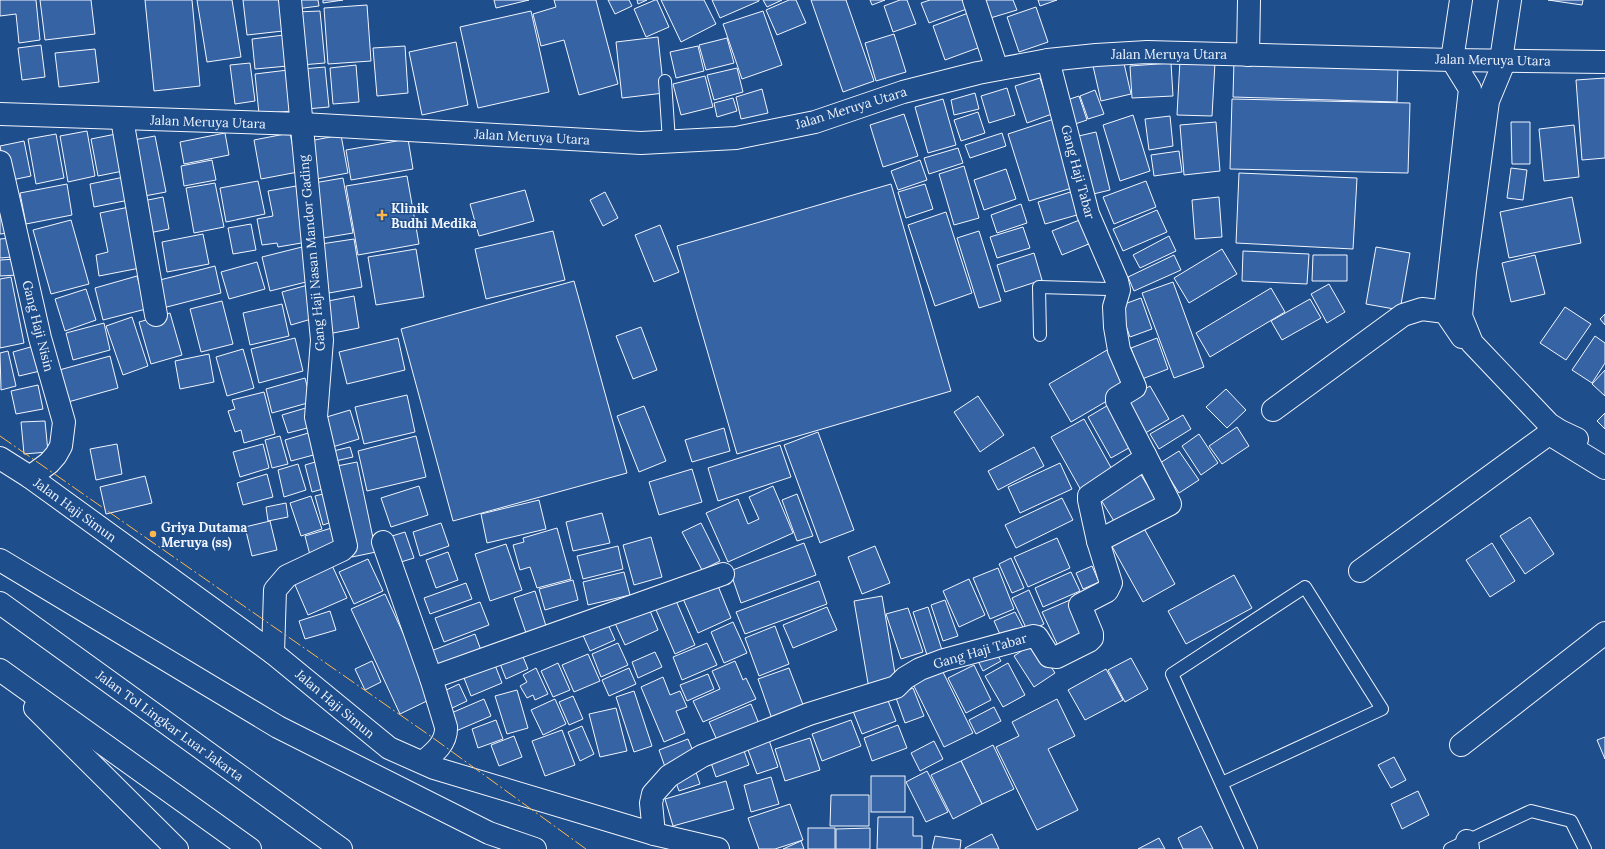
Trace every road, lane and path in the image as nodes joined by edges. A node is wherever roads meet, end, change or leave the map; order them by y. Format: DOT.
graph roads {
  1 [pos="290,0"];
  2 [pos="974,0"];
  3 [pos="1249,0"];
  4 [pos="1461,0"];
  5 [pos="1510,0"];
  6 [pos="1248,55"];
  7 [pos="1048,60"];
  8 [pos="1452,60"];
  9 [pos="1503,60"];
  10 [pos="1605,62"];
  11 [pos="997,69"];
  12 [pos="665,81"];
  13 [pos="1470,89"];
  14 [pos="0,114"];
  15 [pos="122,119"];
  16 [pos="302,124"];
  17 [pos="669,141"];
  18 [pos="0,162"];
  19 [pos="1117,281"];
  20 [pos="1444,312"];
  21 [pos="156,315"];
  22 [pos="1040,335"];
  23 [pos="1273,410"];
  24 [pos="1550,433"];
  25 [pos="1578,439"];
  26 [pos="1145,456"];
  27 [pos="0,458"];
  28 [pos="1605,468"];
  29 [pos="30,477"];
  30 [pos="1098,541"];
  31 [pos="383,542"];
  32 [pos="0,560"];
  33 [pos="1360,571"];
  34 [pos="723,574"];
  35 [pos="0,603"];
  36 [pos="1605,633"];
  37 [pos="273,653"];
  38 [pos="0,670"];
  39 [pos="0,674"];
  40 [pos="431,678"];
  41 [pos="1461,745"];
  42 [pos="423,762"];
  43 [pos="1222,783"];
  44 [pos="654,834"];
  45 [pos="1462,846"];
  46 [pos="177,849"];
  47 [pos="250,849"];
  48 [pos="341,849"];
  49 [pos="535,849"];
  50 [pos="718,849"];
  51 [pos="1251,849"];
  52 [pos="1585,849"];
  1 -- 16 [label="main road, Gang Haji Nasan Mandor Gading"];
  2 -- 11 [label="main road"];
  3 -- 6 [label="main road"];
  4 -- 8 [label="main road"];
  5 -- 9 [label="main road"];
  6 -- 7 [label="main road, Jalan Meruya Utara"];
  6 -- 8 [label="main road, Jalan Meruya Utara"];
  7 -- 11 [label="main road, Jalan Meruya Utara"];
  7 -- 19 [label="main road, Gang Haji Tabar"];
  8 -- 9 [label="main road, Jalan Meruya Utara"];
  8 -- 13 [label="main road"];
  9 -- 10 [label="main road, Jalan Meruya Utara"];
  9 -- 13 [label="main road"];
  9 -- 25 [label="main road"];
  11 -- 17 [label="main road, Jalan Meruya Utara"];
  12 -- 17 [label="lane"];
  13 -- 20 [label="main road"];
  14 -- 15 [label="main road, Jalan Meruya Utara"];
  15 -- 16 [label="main road, Jalan Meruya Utara"];
  15 -- 21 [label="main road"];
  16 -- 17 [label="main road, Jalan Meruya Utara"];
  16 -- 37 [label="main road, Gang Haji Nasan Mandor Gading"];
  18 -- 29 [label="main road, Gang Haji Nisin"];
  19 -- 22 [label="lane"];
  19 -- 26 [label="main road"];
  20 -- 23 [label="main road"];
  20 -- 24 [label="main road"];
  24 -- 28 [label="main road"];
  24 -- 33 [label="main road"];
  26 -- 30 [label="main road, Gang Haji Tabar"];
  26 -- 30 [label="main road"];
  27 -- 29 [label="main road, Jalan Haji Simun"];
  29 -- 37 [label="main road, Jalan Haji Simun"];
  30 -- 44 [label="main road, Gang Haji Tabar"];
  31 -- 40 [label="main road"];
  32 -- 49 [label="main road"];
  34 -- 40 [label="main road"];
  35 -- 48 [label="main road, Jalan Tol Lingkar Luar Jakarta"];
  36 -- 41 [label="main road"];
  37 -- 42 [label="main road, Jalan Haji Simun"];
  38 -- 47 [label="main road"];
  39 -- 46 [label="main road"];
  40 -- 42 [label="main road"];
  42 -- 44 [label="main road, Jalan Haji Simun"];
  43 -- 43 [label="lane"];
  43 -- 51 [label="lane"];
  44 -- 50 [label="main road, Jalan Haji Simun"];
  45 -- 52 [label="lane"];
}
